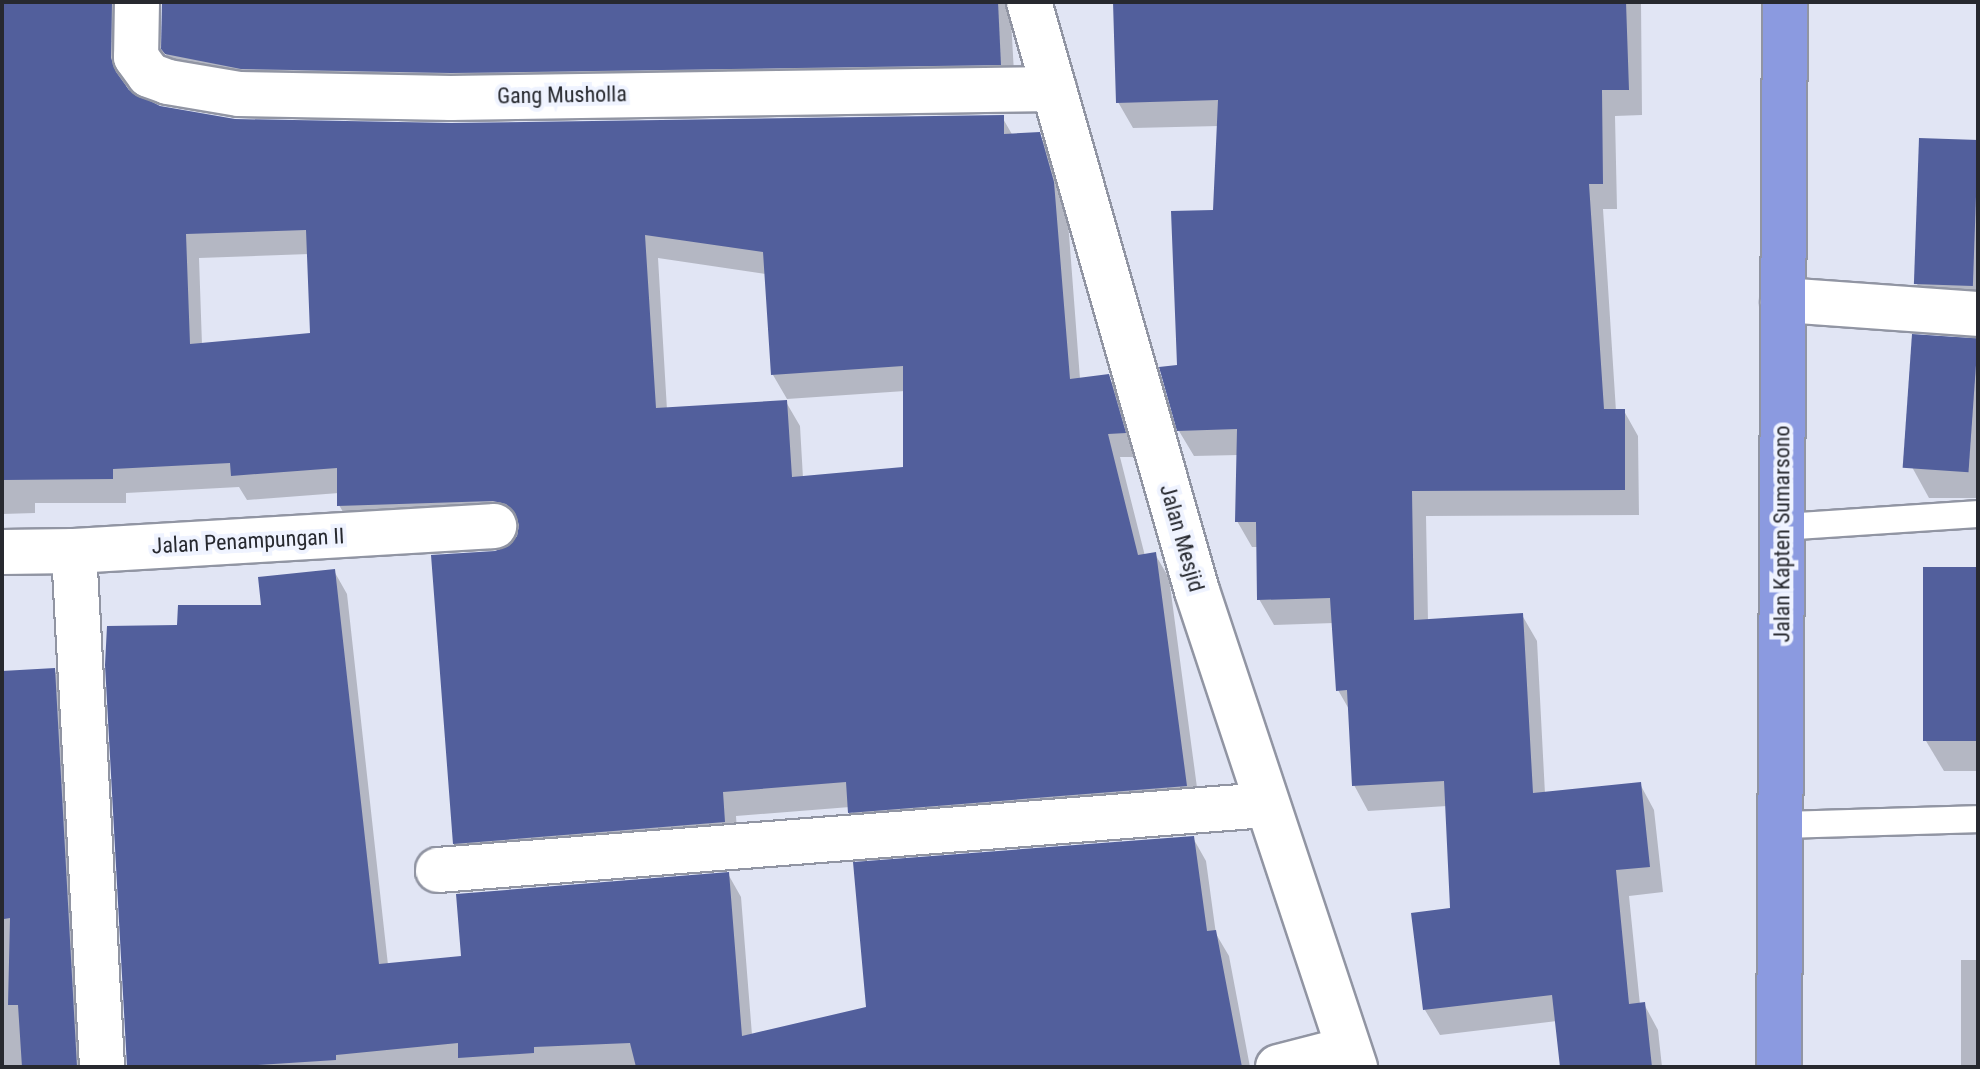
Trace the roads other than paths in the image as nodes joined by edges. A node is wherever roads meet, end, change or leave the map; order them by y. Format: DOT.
graph roads {
  1 [pos="137,2"];
  2 [pos="1029,2"];
  3 [pos="1785,2"];
  4 [pos="1054,89"];
  5 [pos="1783,300"];
  6 [pos="1978,314"];
  7 [pos="1978,514"];
  8 [pos="494,526"];
  9 [pos="1783,527"];
  10 [pos="74,551"];
  11 [pos="2,552"];
  12 [pos="1265,805"];
  13 [pos="1978,819"];
  14 [pos="1780,825"];
  15 [pos="438,870"];
  16 [pos="1351,1058"];
  17 [pos="102,1067"];
  18 [pos="1278,1067"];
  19 [pos="1779,1067"];
  1 -- 4 [label="street, Gang Musholla"];
  2 -- 4 [label="street, Jalan Mesjid"];
  3 -- 5 [label="highway, Jalan Kapten Sumarsono"];
  4 -- 12 [label="street, Jalan Mesjid"];
  5 -- 6 [label="street"];
  5 -- 9 [label="highway, Jalan Kapten Sumarsono"];
  7 -- 9 [label="lane"];
  8 -- 10 [label="street, Jalan Penampungan II"];
  9 -- 14 [label="highway, Jalan Kapten Sumarsono"];
  10 -- 11 [label="street, Jalan Penampungan II"];
  10 -- 17 [label="street"];
  12 -- 15 [label="street"];
  12 -- 16 [label="street, Jalan Mesjid"];
  13 -- 14 [label="lane"];
  14 -- 19 [label="highway, Jalan Kapten Sumarsono"];
  16 -- 18 [label="street"];
}
